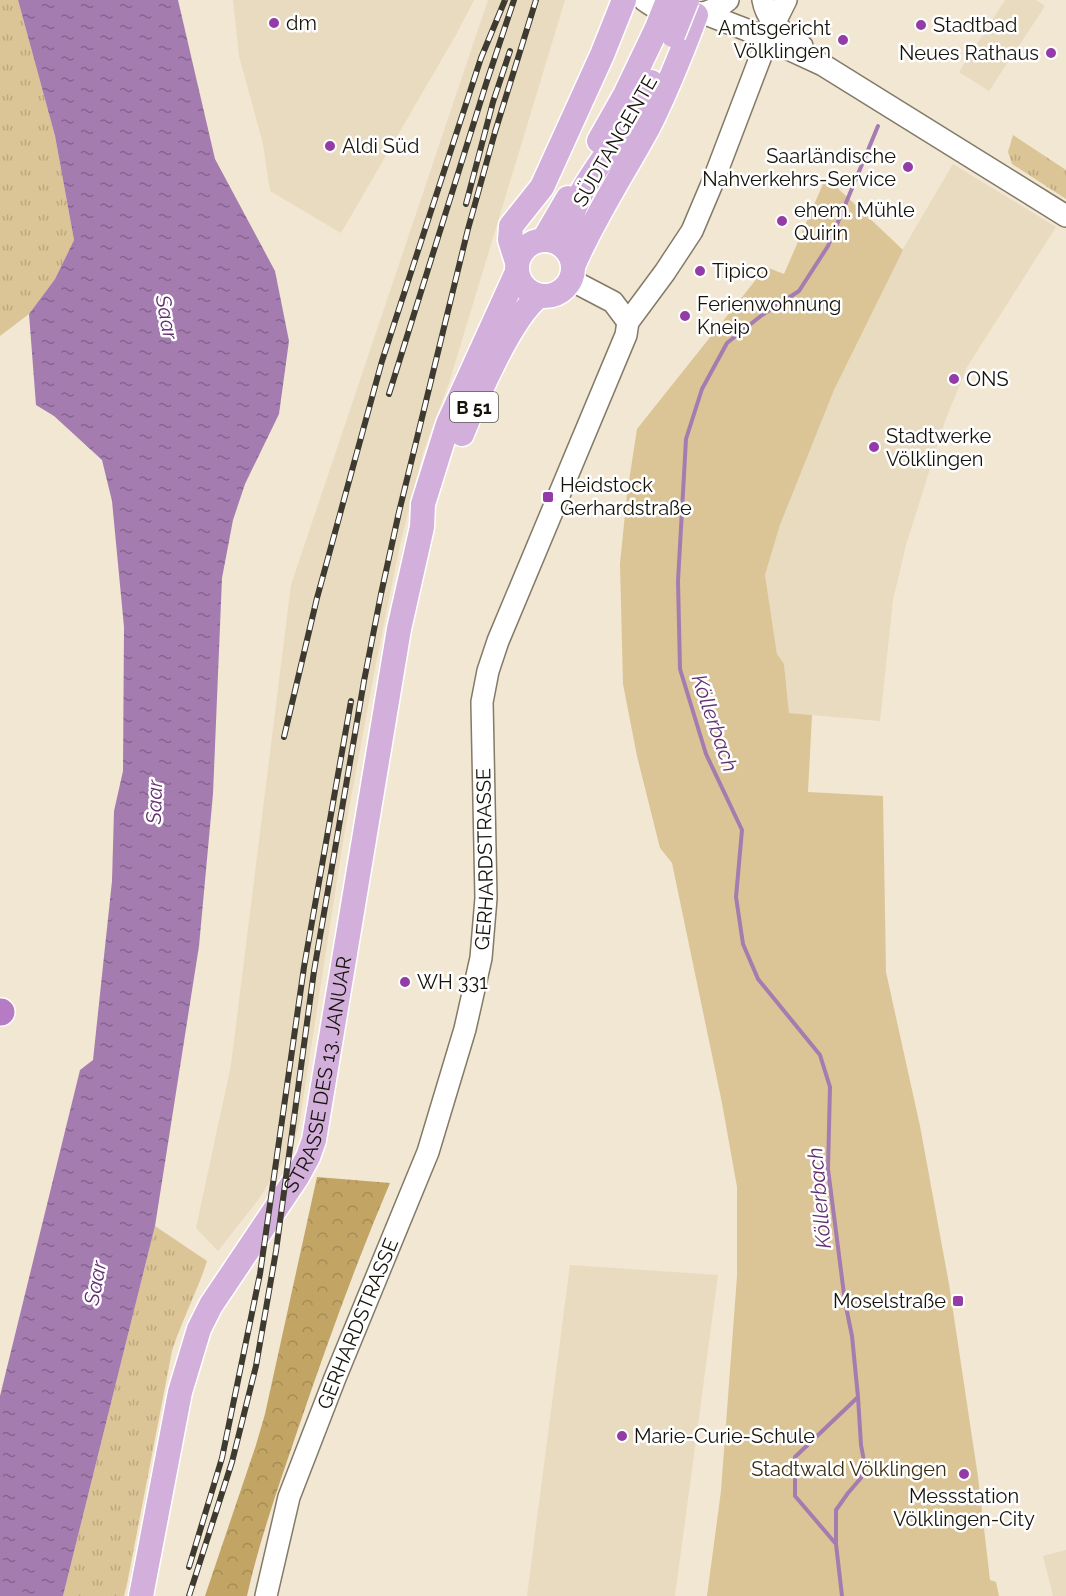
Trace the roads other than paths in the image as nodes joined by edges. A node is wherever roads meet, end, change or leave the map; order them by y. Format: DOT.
graph roads {
  1 [pos="624,0"];
  2 [pos="644,0"];
  3 [pos="668,0"];
  4 [pos="728,0"];
  5 [pos="763,0"];
  6 [pos="786,0"];
  7 [pos="696,9"];
  8 [pos="665,31"];
  9 [pos="770,32"];
  10 [pos="1066,216"];
  11 [pos="544,239"];
  12 [pos="571,265"];
  13 [pos="517,267"];
  14 [pos="539,296"];
  15 [pos="628,322"];
  16 [pos="423,527"];
  17 [pos="141,1596"];
  18 [pos="266,1596"];
  1 -- 13 [label="main road"];
  2 -- 7 [label="street"];
  3 -- 8 [label="main road, SÜDTANGENTE, bridge"];
  4 -- 7 [label="street"];
  5 -- 9 [label="street"];
  6 -- 9 [label="street, GERHARDSTRASSE"];
  7 -- 8 [label="main road, SÜDTANGENTE, bridge"];
  7 -- 9 [label="street"];
  7 -- 12 [label="main road"];
  8 -- 11 [label="main road, SÜDTANGENTE"];
  8 -- 12 [label="main road, SÜDTANGENTE"];
  9 -- 10 [label="street"];
  9 -- 15 [label="street, GERHARDSTRASSE"];
  11 -- 12 [label="main road"];
  11 -- 13 [label="main road"];
  12 -- 14 [label="main road"];
  12 -- 15 [label="street"];
  13 -- 14 [label="main road"];
  13 -- 16 [label="main road, STRASSE DES 13. JANUAR"];
  14 -- 16 [label="main road, STRASSE DES 13. JANUAR / B 51"];
  15 -- 18 [label="street, GERHARDSTRASSE"];
  16 -- 17 [label="main road, STRASSE DES 13. JANUAR"];
}
